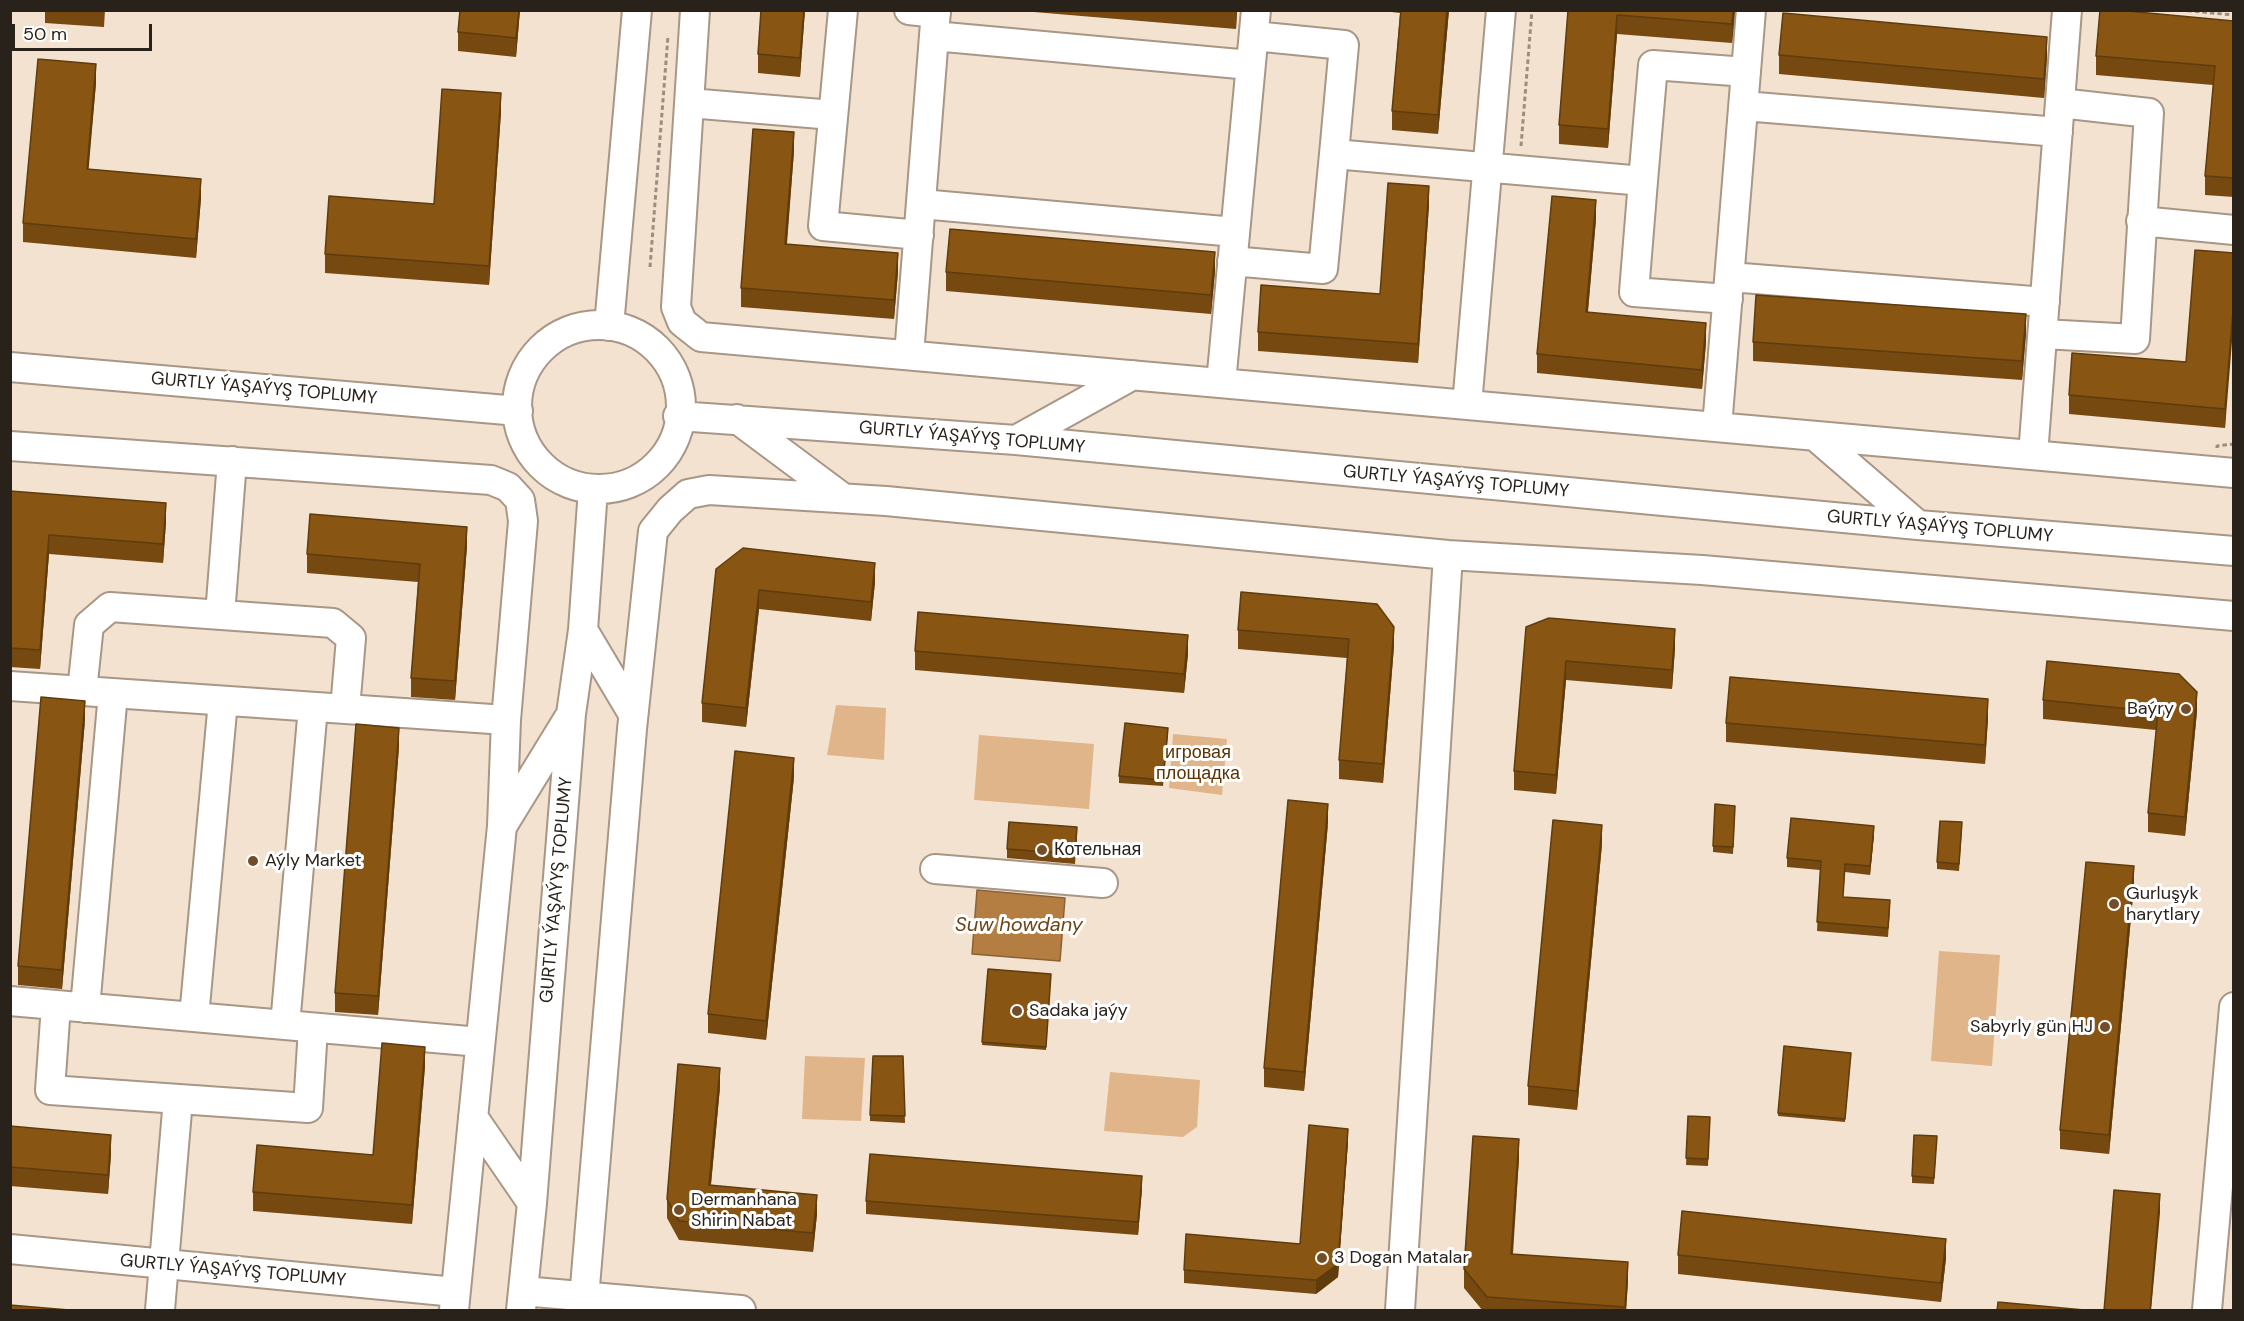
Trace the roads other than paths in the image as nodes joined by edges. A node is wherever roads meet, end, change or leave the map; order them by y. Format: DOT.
graph roads {
  1 [pos="637,10"];
  2 [pos="694,10"];
  3 [pos="843,10"];
  4 [pos="1501,10"];
  5 [pos="1751,10"];
  6 [pos="2067,10"];
  7 [pos="929,18"];
  8 [pos="1255,23"];
  9 [pos="1250,65"];
  10 [pos="1746,72"];
  11 [pos="689,103"];
  12 [pos="2060,103"];
  13 [pos="1744,106"];
  14 [pos="833,115"];
  15 [pos="2058,132"];
  16 [pos="1334,154"];
  17 [pos="1488,168"];
  18 [pos="1643,181"];
  19 [pos="921,204"];
  20 [pos="2141,221"];
  21 [pos="2234,230"];
  22 [pos="1235,232"];
  23 [pos="919,236"];
  24 [pos="1232,261"];
  25 [pos="1729,288"];
  26 [pos="2045,302"];
  27 [pos="609,326"];
  28 [pos="2043,334"];
  29 [pos="909,356"];
  30 [pos="10,367"];
  31 [pos="1133,375"];
  32 [pos="1221,383"];
  33 [pos="1467,405"];
  34 [pos="518,411"];
  35 [pos="678,416"];
  36 [pos="737,419"];
  37 [pos="1717,427"];
  38 [pos="1815,435"];
  39 [pos="1016,440"];
  40 [pos="10,446"];
  41 [pos="2033,455"];
  42 [pos="232,460"];
  43 [pos="2234,473"];
  44 [pos="593,489"];
  45 [pos="843,498"];
  46 [pos="1918,525"];
  47 [pos="2234,551"];
  48 [pos="1448,555"];
  49 [pos="220,615"];
  50 [pos="2234,616"];
  51 [pos="583,630"];
  52 [pos="10,686"];
  53 [pos="82,691"];
  54 [pos="113,693"];
  55 [pos="223,701"];
  56 [pos="313,707"];
  57 [pos="345,710"];
  58 [pos="571,714"];
  59 [pos="633,714"];
  60 [pos="506,720"];
  61 [pos="502,826"];
  62 [pos="935,869"];
  63 [pos="1103,883"];
  64 [pos="10,1001"];
  65 [pos="56,1005"];
  66 [pos="2234,1007"];
  67 [pos="86,1008"];
  68 [pos="194,1017"];
  69 [pos="285,1025"];
  70 [pos="313,1028"];
  71 [pos="480,1042"];
  72 [pos="178,1099"];
  73 [pos="473,1117"];
  74 [pos="532,1203"];
  75 [pos="2223,1243"];
  76 [pos="10,1249"];
  77 [pos="164,1264"];
  78 [pos="522,1300"];
  79 [pos="454,1301"];
  80 [pos="583,1304"];
  81 [pos="160,1311"];
  82 [pos="741,1311"];
  83 [pos="1400,1311"];
  84 [pos="2207,1311"];
  1 -- 27 [label="street"];
  2 -- 11 [label="street"];
  3 -- 14 [label="street"];
  4 -- 17 [label="street"];
  5 -- 10 [label="street"];
  6 -- 12 [label="street"];
  7 -- 9 [label="street"];
  7 -- 19 [label="street"];
  8 -- 9 [label="street"];
  8 -- 16 [label="street"];
  9 -- 22 [label="street"];
  10 -- 13 [label="street"];
  10 -- 18 [label="street"];
  11 -- 14 [label="street"];
  11 -- 29 [label="street"];
  12 -- 15 [label="street"];
  12 -- 20 [label="street"];
  13 -- 15 [label="street"];
  13 -- 25 [label="street"];
  14 -- 23 [label="street"];
  15 -- 26 [label="street"];
  16 -- 17 [label="street"];
  16 -- 24 [label="street"];
  17 -- 18 [label="street"];
  17 -- 33 [label="street"];
  18 -- 25 [label="street"];
  19 -- 22 [label="street"];
  19 -- 23 [label="street"];
  20 -- 21 [label="street"];
  20 -- 28 [label="street"];
  22 -- 24 [label="street"];
  23 -- 29 [label="street"];
  24 -- 32 [label="street"];
  25 -- 26 [label="street"];
  25 -- 37 [label="street"];
  26 -- 28 [label="street"];
  27 -- 34 [label="street"];
  27 -- 35 [label="street"];
  28 -- 41 [label="street"];
  29 -- 31 [label="street"];
  30 -- 34 [label="street, GURTLY ÝAŞAÝYŞ TOPLUMY"];
  31 -- 32 [label="street"];
  31 -- 39 [label="street"];
  32 -- 33 [label="street"];
  33 -- 37 [label="street"];
  34 -- 44 [label="street"];
  35 -- 36 [label="street, GURTLY ÝAŞAÝYŞ TOPLUMY"];
  35 -- 44 [label="street"];
  36 -- 39 [label="street, GURTLY ÝAŞAÝYŞ TOPLUMY"];
  36 -- 45 [label="street"];
  37 -- 38 [label="street"];
  38 -- 41 [label="street"];
  38 -- 46 [label="street"];
  39 -- 46 [label="street, GURTLY ÝAŞAÝYŞ TOPLUMY"];
  40 -- 42 [label="street"];
  41 -- 43 [label="street"];
  42 -- 49 [label="street"];
  42 -- 60 [label="street"];
  44 -- 51 [label="street, GURTLY ÝAŞAÝYŞ TOPLUMY"];
  45 -- 48 [label="street"];
  45 -- 59 [label="street"];
  46 -- 47 [label="street, GURTLY ÝAŞAÝYŞ TOPLUMY"];
  48 -- 50 [label="street"];
  48 -- 83 [label="street"];
  49 -- 53 [label="street"];
  49 -- 57 [label="street"];
  51 -- 58 [label="street, GURTLY ÝAŞAÝYŞ TOPLUMY"];
  51 -- 59 [label="street"];
  52 -- 53 [label="street"];
  53 -- 54 [label="street"];
  54 -- 55 [label="street"];
  54 -- 67 [label="street"];
  55 -- 56 [label="street"];
  55 -- 68 [label="street"];
  56 -- 57 [label="street"];
  56 -- 69 [label="street"];
  57 -- 60 [label="street"];
  58 -- 61 [label="street"];
  58 -- 74 [label="street, GURTLY ÝAŞAÝYŞ TOPLUMY"];
  59 -- 80 [label="street"];
  60 -- 61 [label="street"];
  61 -- 71 [label="street"];
  62 -- 63 [label="street"];
  64 -- 65 [label="street"];
  65 -- 67 [label="street"];
  65 -- 72 [label="street"];
  66 -- 75 [label="street"];
  67 -- 68 [label="street"];
  68 -- 69 [label="street"];
  69 -- 70 [label="street"];
  70 -- 71 [label="street"];
  70 -- 72 [label="street"];
  71 -- 73 [label="street"];
  72 -- 77 [label="street"];
  73 -- 74 [label="street"];
  73 -- 79 [label="street"];
  74 -- 78 [label="street, GURTLY ÝAŞAÝYŞ TOPLUMY"];
  75 -- 84 [label="street"];
  76 -- 77 [label="street, GURTLY ÝAŞAÝYŞ TOPLUMY"];
  77 -- 79 [label="street, GURTLY ÝAŞAÝYŞ TOPLUMY"];
  77 -- 81 [label="street"];
  78 -- 80 [label="street, GURTLY ÝAŞAÝYŞ TOPLUMY"];
  80 -- 82 [label="street, GURTLY ÝAŞAÝYŞ TOPLUMY"];
}
